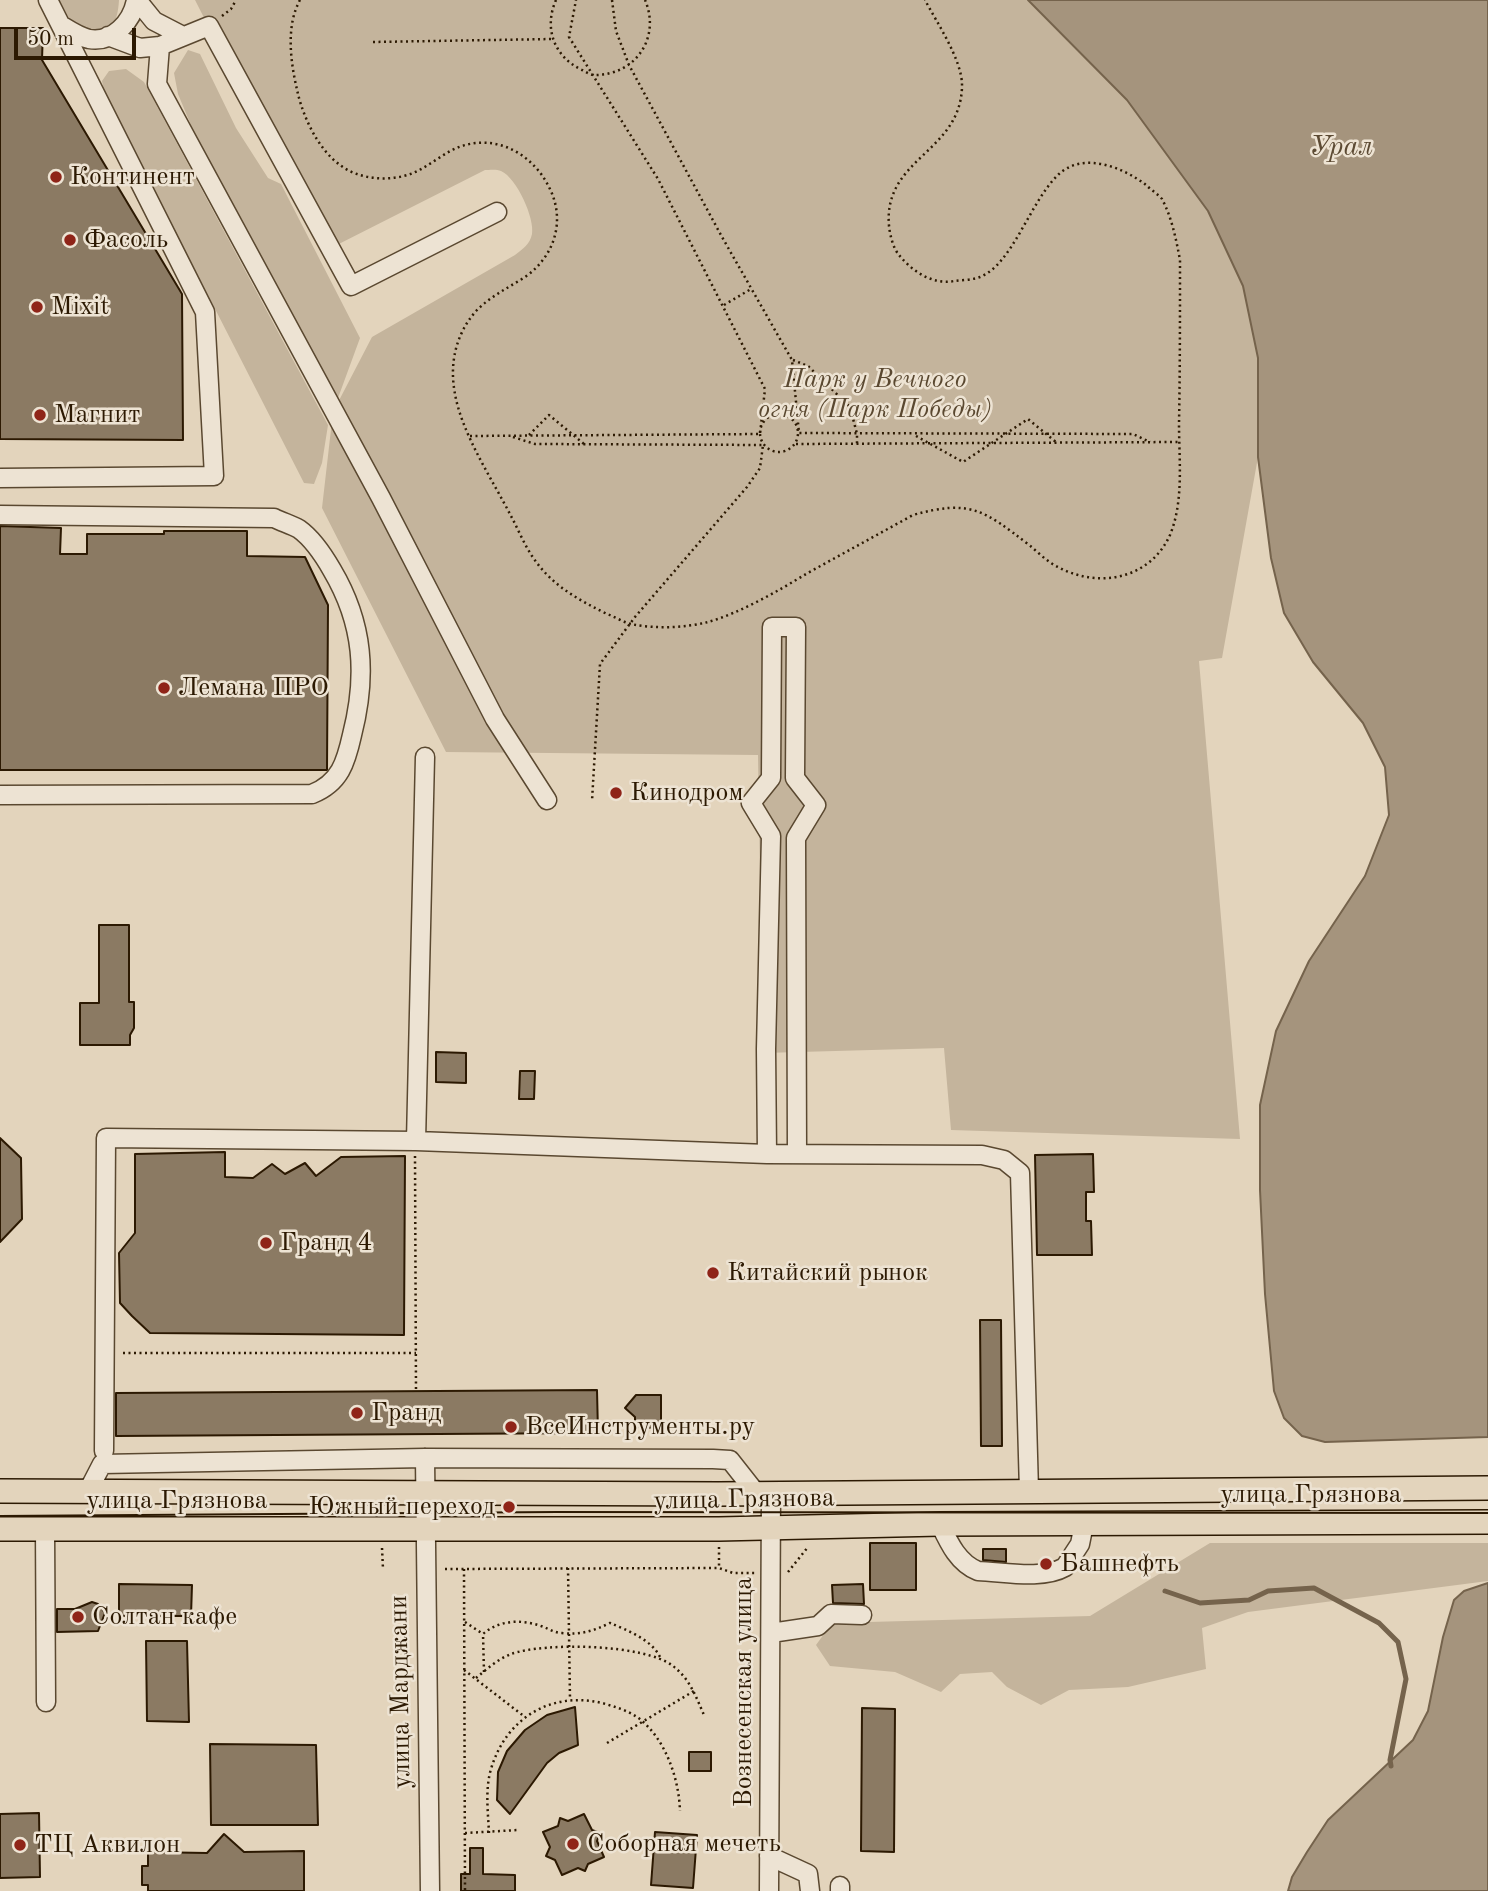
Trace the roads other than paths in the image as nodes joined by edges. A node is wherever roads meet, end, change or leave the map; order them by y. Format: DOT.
graph roads {
  1 [pos="48,0"];
  2 [pos="136,0"];
  3 [pos="64,27"];
  4 [pos="108,36"];
  5 [pos="183,36"];
  6 [pos="160,46"];
  7 [pos="497,212"];
  8 [pos="0,478"];
  9 [pos="0,514"];
  10 [pos="425,757"];
  11 [pos="771,778"];
  12 [pos="795,778"];
  13 [pos="0,795"];
  14 [pos="547,800"];
  15 [pos="771,836"];
  16 [pos="796,838"];
  17 [pos="766,1049"];
  18 [pos="795,1049"];
  19 [pos="416,1140"];
  20 [pos="767,1154"];
  21 [pos="797,1154"];
  22 [pos="104,1451"];
  23 [pos="425,1458"];
  24 [pos="1488,1488"];
  25 [pos="0,1491"];
  26 [pos="1029,1491"];
  27 [pos="87,1493"];
  28 [pos="426,1493"];
  29 [pos="764,1493"];
  30 [pos="1488,1522"];
  31 [pos="940,1524"];
  32 [pos="1084,1524"];
  33 [pos="0,1529"];
  34 [pos="45,1529"];
  35 [pos="426,1529"];
  36 [pos="771,1529"];
  37 [pos="862,1615"];
  38 [pos="771,1633"];
  39 [pos="46,1702"];
  40 [pos="769,1856"];
  41 [pos="430,1891"];
  42 [pos="769,1891"];
  43 [pos="810,1891"];
  1 -- 3 [label="street"];
  2 -- 4 [label="street"];
  2 -- 5 [label="street"];
  3 -- 4 [label="street"];
  3 -- 8 [label="street"];
  4 -- 6 [label="street"];
  5 -- 6 [label="street"];
  5 -- 7 [label="street"];
  6 -- 14 [label="street"];
  9 -- 13 [label="street"];
  10 -- 19 [label="street"];
  11 -- 12 [label="street"];
  11 -- 12 [label="street"];
  11 -- 15 [label="street"];
  12 -- 16 [label="street"];
  15 -- 16 [label="street"];
  15 -- 17 [label="street"];
  16 -- 18 [label="street"];
  17 -- 18 [label="street"];
  17 -- 20 [label="street"];
  18 -- 21 [label="street"];
  19 -- 20 [label="street"];
  19 -- 22 [label="street"];
  20 -- 21 [label="street"];
  21 -- 26 [label="street"];
  23 -- 27 [label="street"];
  23 -- 28 [label="street, улица Марджани"];
  23 -- 29 [label="street"];
  24 -- 26 [label="main road, улица Грязнова"];
  25 -- 27 [label="main road, улица Грязнова"];
  26 -- 29 [label="main road, улица Грязнова"];
  27 -- 28 [label="main road, улица Грязнова"];
  28 -- 29 [label="main road, улица Грязнова"];
  28 -- 35 [label="street, улица Марджани"];
  29 -- 36 [label="street, Вознесенская улица"];
  30 -- 32 [label="main road, улица Грязнова"];
  31 -- 32 [label="main road, улица Грязнова"];
  31 -- 32 [label="street"];
  31 -- 36 [label="main road, улица Грязнова"];
  33 -- 34 [label="main road, улица Грязнова"];
  34 -- 35 [label="main road, улица Грязнова"];
  34 -- 39 [label="street"];
  35 -- 36 [label="main road, улица Грязнова"];
  35 -- 41 [label="street, улица Марджани"];
  36 -- 38 [label="street, Вознесенская улица"];
  37 -- 38 [label="street"];
  38 -- 40 [label="street, Вознесенская улица"];
  40 -- 42 [label="street, Вознесенская улица"];
  40 -- 43 [label="street"];
}
